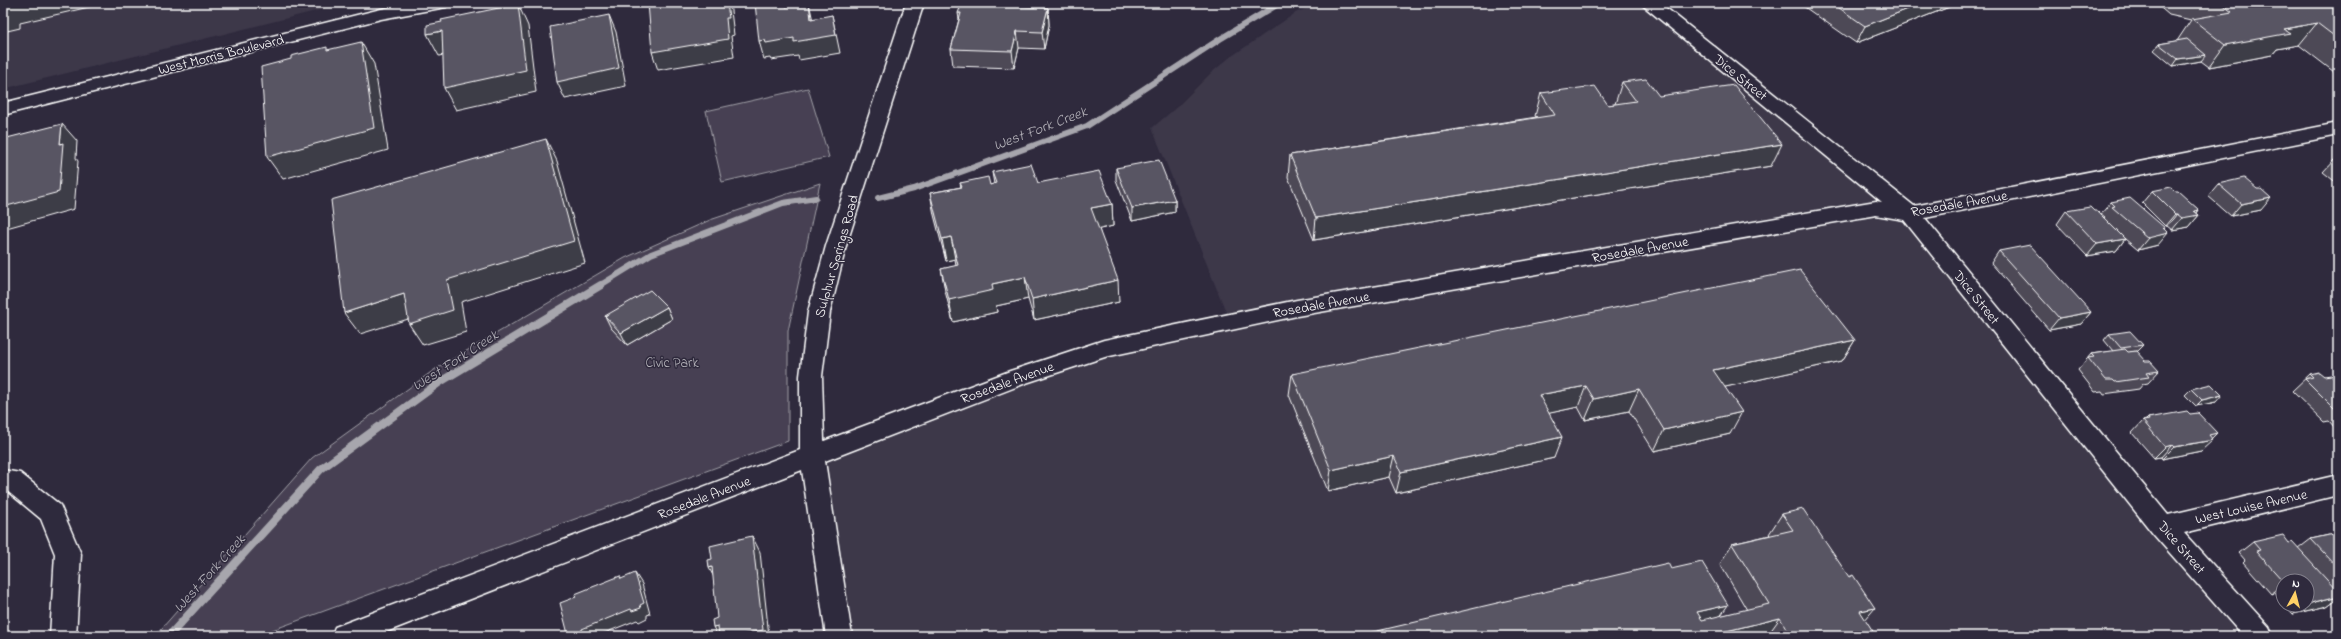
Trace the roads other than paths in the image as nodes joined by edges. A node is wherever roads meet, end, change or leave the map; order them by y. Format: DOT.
graph roads {
  1 [pos="440,3"];
  2 [pos="915,3"];
  3 [pos="1649,3"];
  4 [pos="3,109"];
  5 [pos="2338,129"];
  6 [pos="1910,214"];
  7 [pos="812,455"];
  8 [pos="3,480"];
  9 [pos="2338,485"];
  10 [pos="2163,526"];
  11 [pos="359,633"];
  12 [pos="63,636"];
  13 [pos="839,636"];
  14 [pos="2260,636"];
  1 -- 4 [label="street, West Morris Boulevard"];
  2 -- 7 [label="street, Sulphur Springs Road"];
  3 -- 6 [label="street, Dice Street"];
  5 -- 6 [label="street, Rosedale Avenue"];
  6 -- 7 [label="street, Rosedale Avenue"];
  6 -- 10 [label="street, Dice Street"];
  7 -- 11 [label="street, Rosedale Avenue"];
  7 -- 13 [label="street, Sulphur Springs Road"];
  8 -- 12 [label="street"];
  9 -- 10 [label="street, West Louise Avenue"];
  10 -- 14 [label="street, Dice Street"];
}
